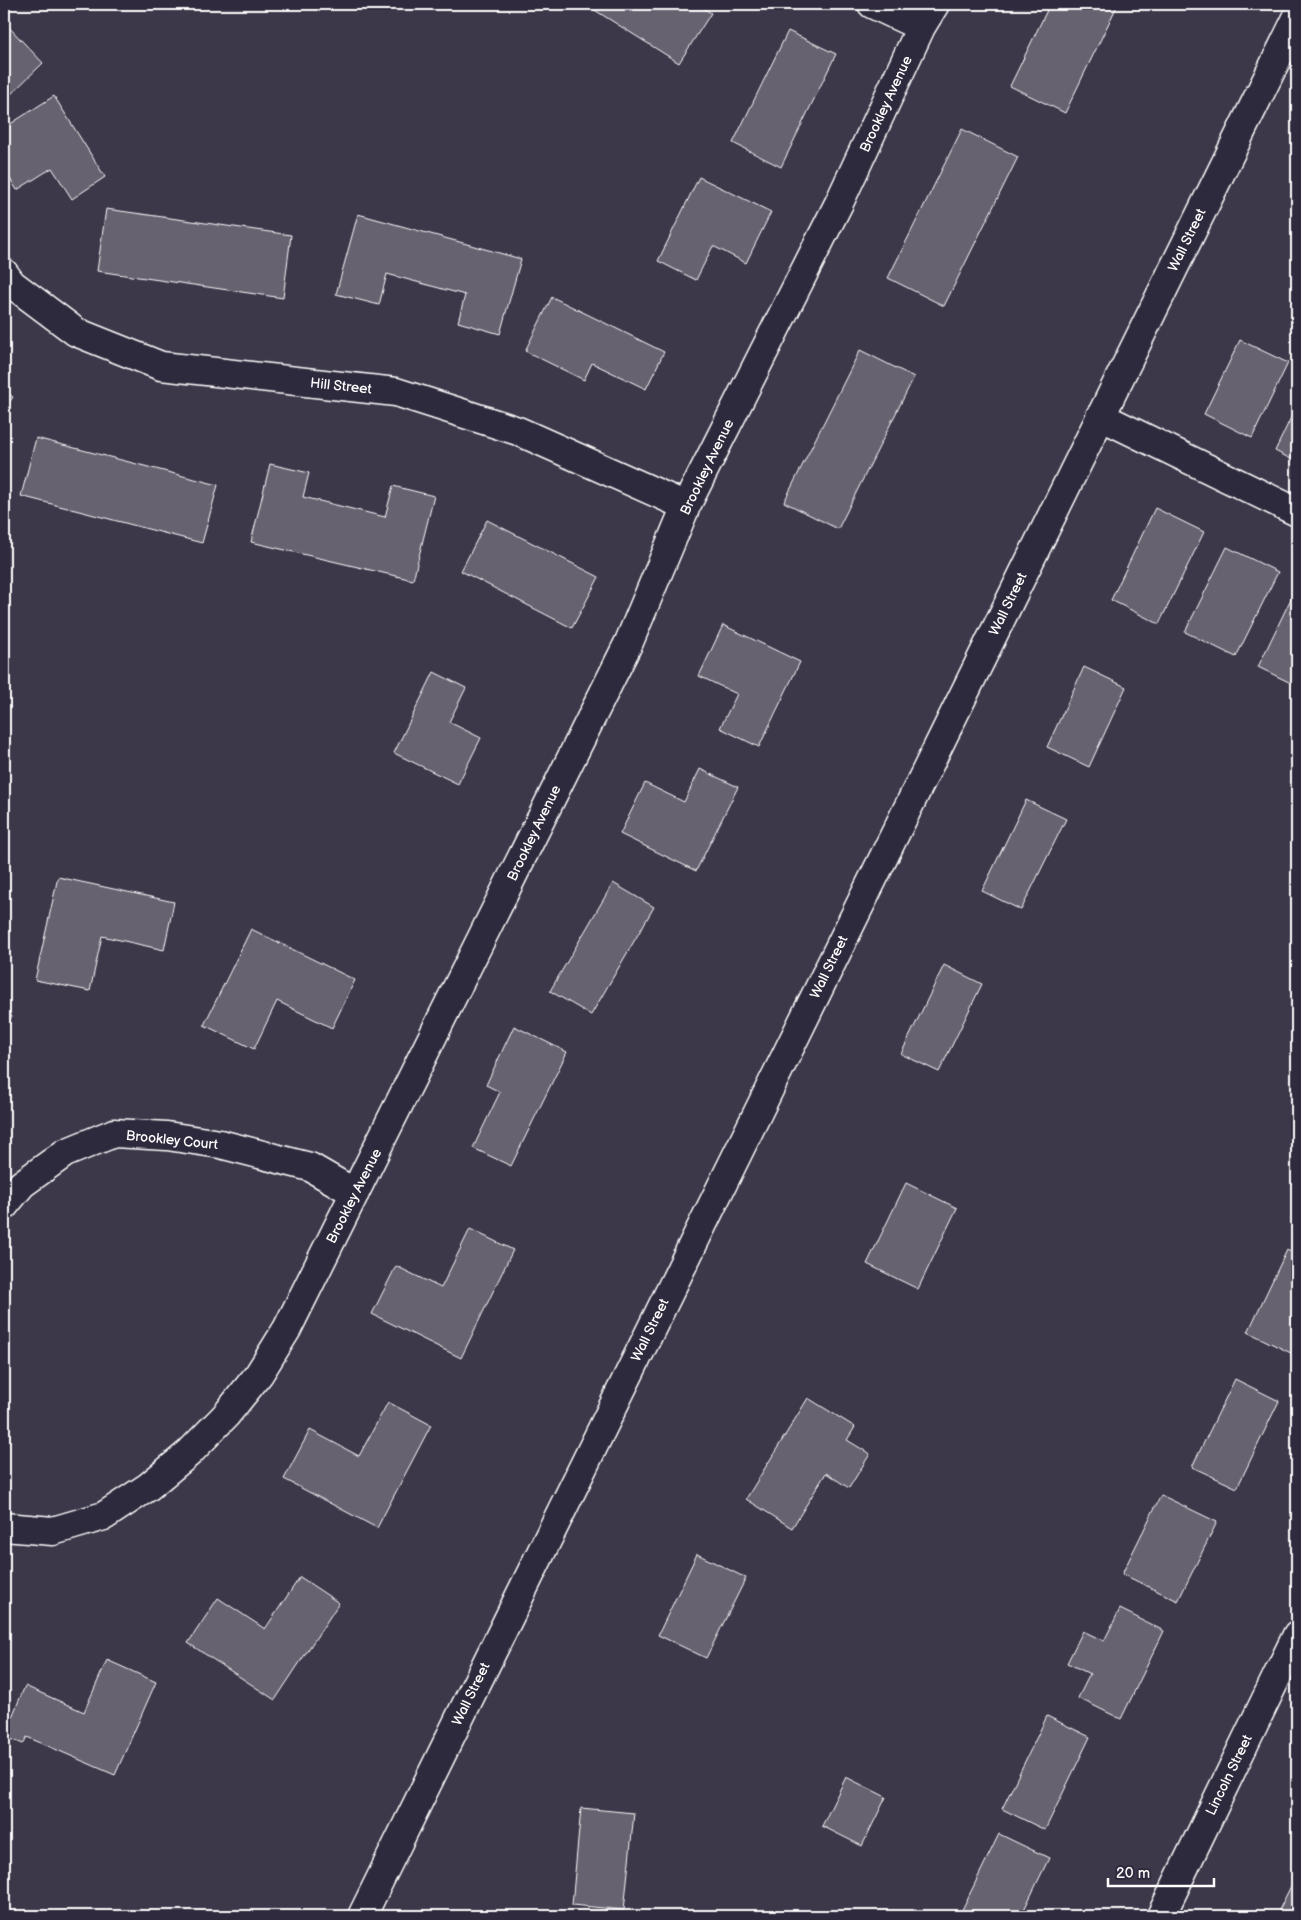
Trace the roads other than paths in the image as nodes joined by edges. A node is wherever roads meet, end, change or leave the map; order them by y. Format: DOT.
graph roads {
  1 [pos="872,4"];
  2 [pos="928,15"];
  3 [pos="1297,18"];
  4 [pos="4,272"];
  5 [pos="1100,416"];
  6 [pos="686,506"];
  7 [pos="1297,512"];
  8 [pos="355,1193"];
  9 [pos="4,1206"];
  10 [pos="4,1527"];
  11 [pos="1297,1635"];
  12 [pos="369,1914"];
  13 [pos="1161,1916"];
  1 -- 2 [label="street"];
  2 -- 6 [label="street, Brookley Avenue"];
  3 -- 5 [label="street, Wall Street"];
  4 -- 6 [label="street, Hill Street"];
  5 -- 7 [label="street"];
  5 -- 12 [label="street, Wall Street"];
  6 -- 8 [label="street, Brookley Avenue"];
  8 -- 9 [label="street, Brookley Court"];
  8 -- 10 [label="street, Brookley Avenue"];
  11 -- 13 [label="street, Lincoln Street"];
}
